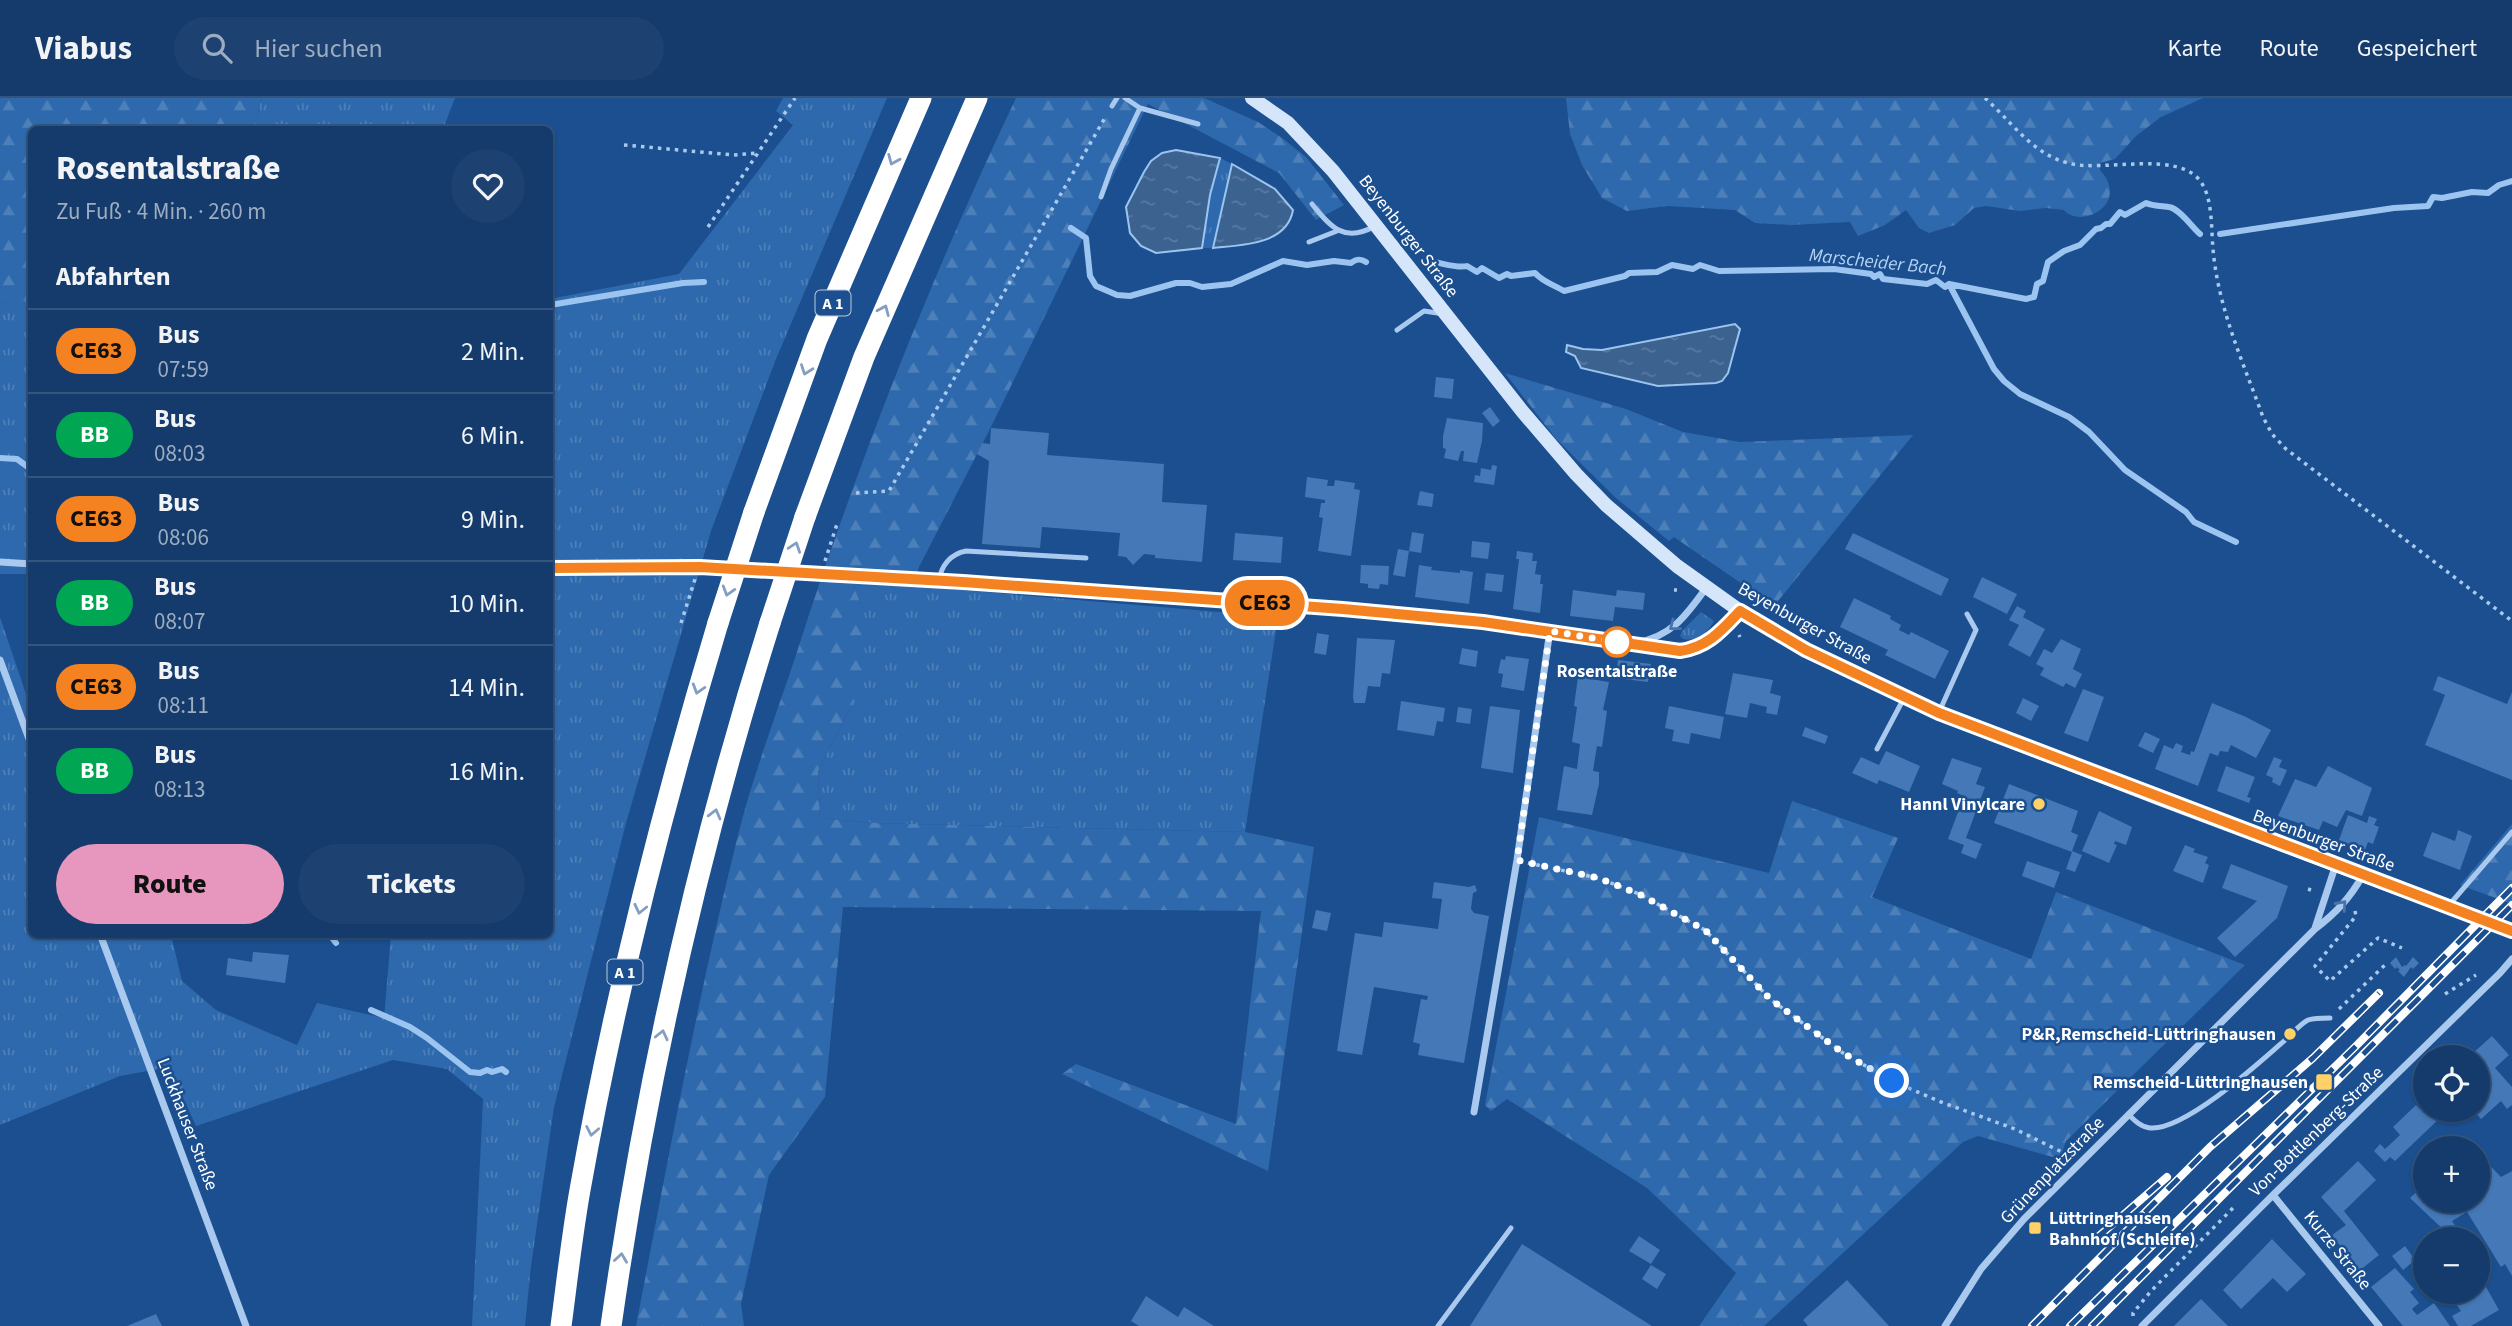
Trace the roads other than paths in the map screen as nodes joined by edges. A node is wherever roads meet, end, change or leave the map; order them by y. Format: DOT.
graph roads {
  1 [pos="921,98"];
  2 [pos="976,98"];
  3 [pos="1117,98"];
  4 [pos="1125,98"];
  5 [pos="1259,100"];
  6 [pos="1140,108"];
  7 [pos="1110,109"];
  8 [pos="1198,124"];
  9 [pos="1101,197"];
  10 [pos="1312,204"];
  11 [pos="1376,225"];
  12 [pos="1337,231"];
  13 [pos="1309,242"];
  14 [pos="1446,313"];
  15 [pos="1397,330"];
  16 [pos="1086,558"];
  17 [pos="0,562"];
  18 [pos="28,564"];
  19 [pos="700,567"];
  20 [pos="553,568"];
  21 [pos="820,573"];
  22 [pos="939,581"];
  23 [pos="1706,588"];
  24 [pos="1740,611"];
  25 [pos="1968,614"];
  26 [pos="1550,631"];
  27 [pos="1629,644"];
  28 [pos="0,660"];
  29 [pos="1904,698"];
  30 [pos="1939,713"];
  31 [pos="28,736"];
  32 [pos="1877,749"];
  33 [pos="2512,832"];
  34 [pos="2336,864"];
  35 [pos="2363,876"];
  36 [pos="2449,906"];
  37 [pos="2315,929"];
  38 [pos="2512,931"];
  39 [pos="101,938"];
  40 [pos="2512,959"];
  41 [pos="2330,1018"];
  42 [pos="1474,1112"];
  43 [pos="2128,1114"];
  44 [pos="2273,1195"];
  45 [pos="1511,1228"];
  46 [pos="246,1326"];
  47 [pos="561,1326"];
  48 [pos="611,1326"];
  49 [pos="1437,1326"];
  50 [pos="1945,1326"];
  51 [pos="2142,1326"];
  52 [pos="2379,1326"];
  1 -- 47 [label="highway, A 1, one-way, bridge"];
  48 -- 2 [label="highway, one-way, bridge"];
  3 -- 7 [label="lane"];
  4 -- 6 [label="lane"];
  5 -- 11 [label="main road, Beyenburger Straße"];
  6 -- 8 [label="lane"];
  6 -- 9 [label="lane"];
  10 -- 12 [label="lane"];
  11 -- 12 [label="lane"];
  11 -- 14 [label="main road, Beyenburger Straße"];
  12 -- 13 [label="lane"];
  14 -- 15 [label="lane"];
  14 -- 23 [label="main road, Beyenburger Straße"];
  16 -- 22 [label="lane"];
  17 -- 18 [label="street"];
  19 -- 20 [label="street"];
  21 -- 22 [label="street"];
  22 -- 26 [label="street"];
  23 -- 24 [label="main road, Beyenburger Straße"];
  23 -- 27 [label="street, one-way"];
  24 -- 27 [label="street"];
  24 -- 29 [label="main road, Beyenburger Straße"];
  25 -- 30 [label="lane"];
  26 -- 27 [label="street"];
  26 -- 42 [label="street"];
  28 -- 31 [label="street"];
  29 -- 30 [label="main road, Beyenburger Straße"];
  29 -- 32 [label="lane"];
  30 -- 34 [label="main road, Beyenburger Straße"];
  33 -- 36 [label="lane"];
  34 -- 35 [label="main road, Beyenburger Straße"];
  34 -- 37 [label="street, Grünenplatzstraße"];
  35 -- 36 [label="main road, Beyenburger Straße"];
  37 -- 35 [label="street, Grünenplatzstraße, one-way"];
  36 -- 38 [label="main road, Beyenburger Straße"];
  37 -- 43 [label="street, Grünenplatzstraße"];
  39 -- 46 [label="street, Luckhauser Straße"];
  40 -- 44 [label="street, Von-Bottlenberg-Straße"];
  41 -- 43 [label="lane"];
  43 -- 50 [label="street, Grünenplatzstraße"];
  44 -- 51 [label="street, Von-Bottlenberg-Straße"];
  44 -- 52 [label="street, Kurze Straße"];
  45 -- 49 [label="lane"];
}
